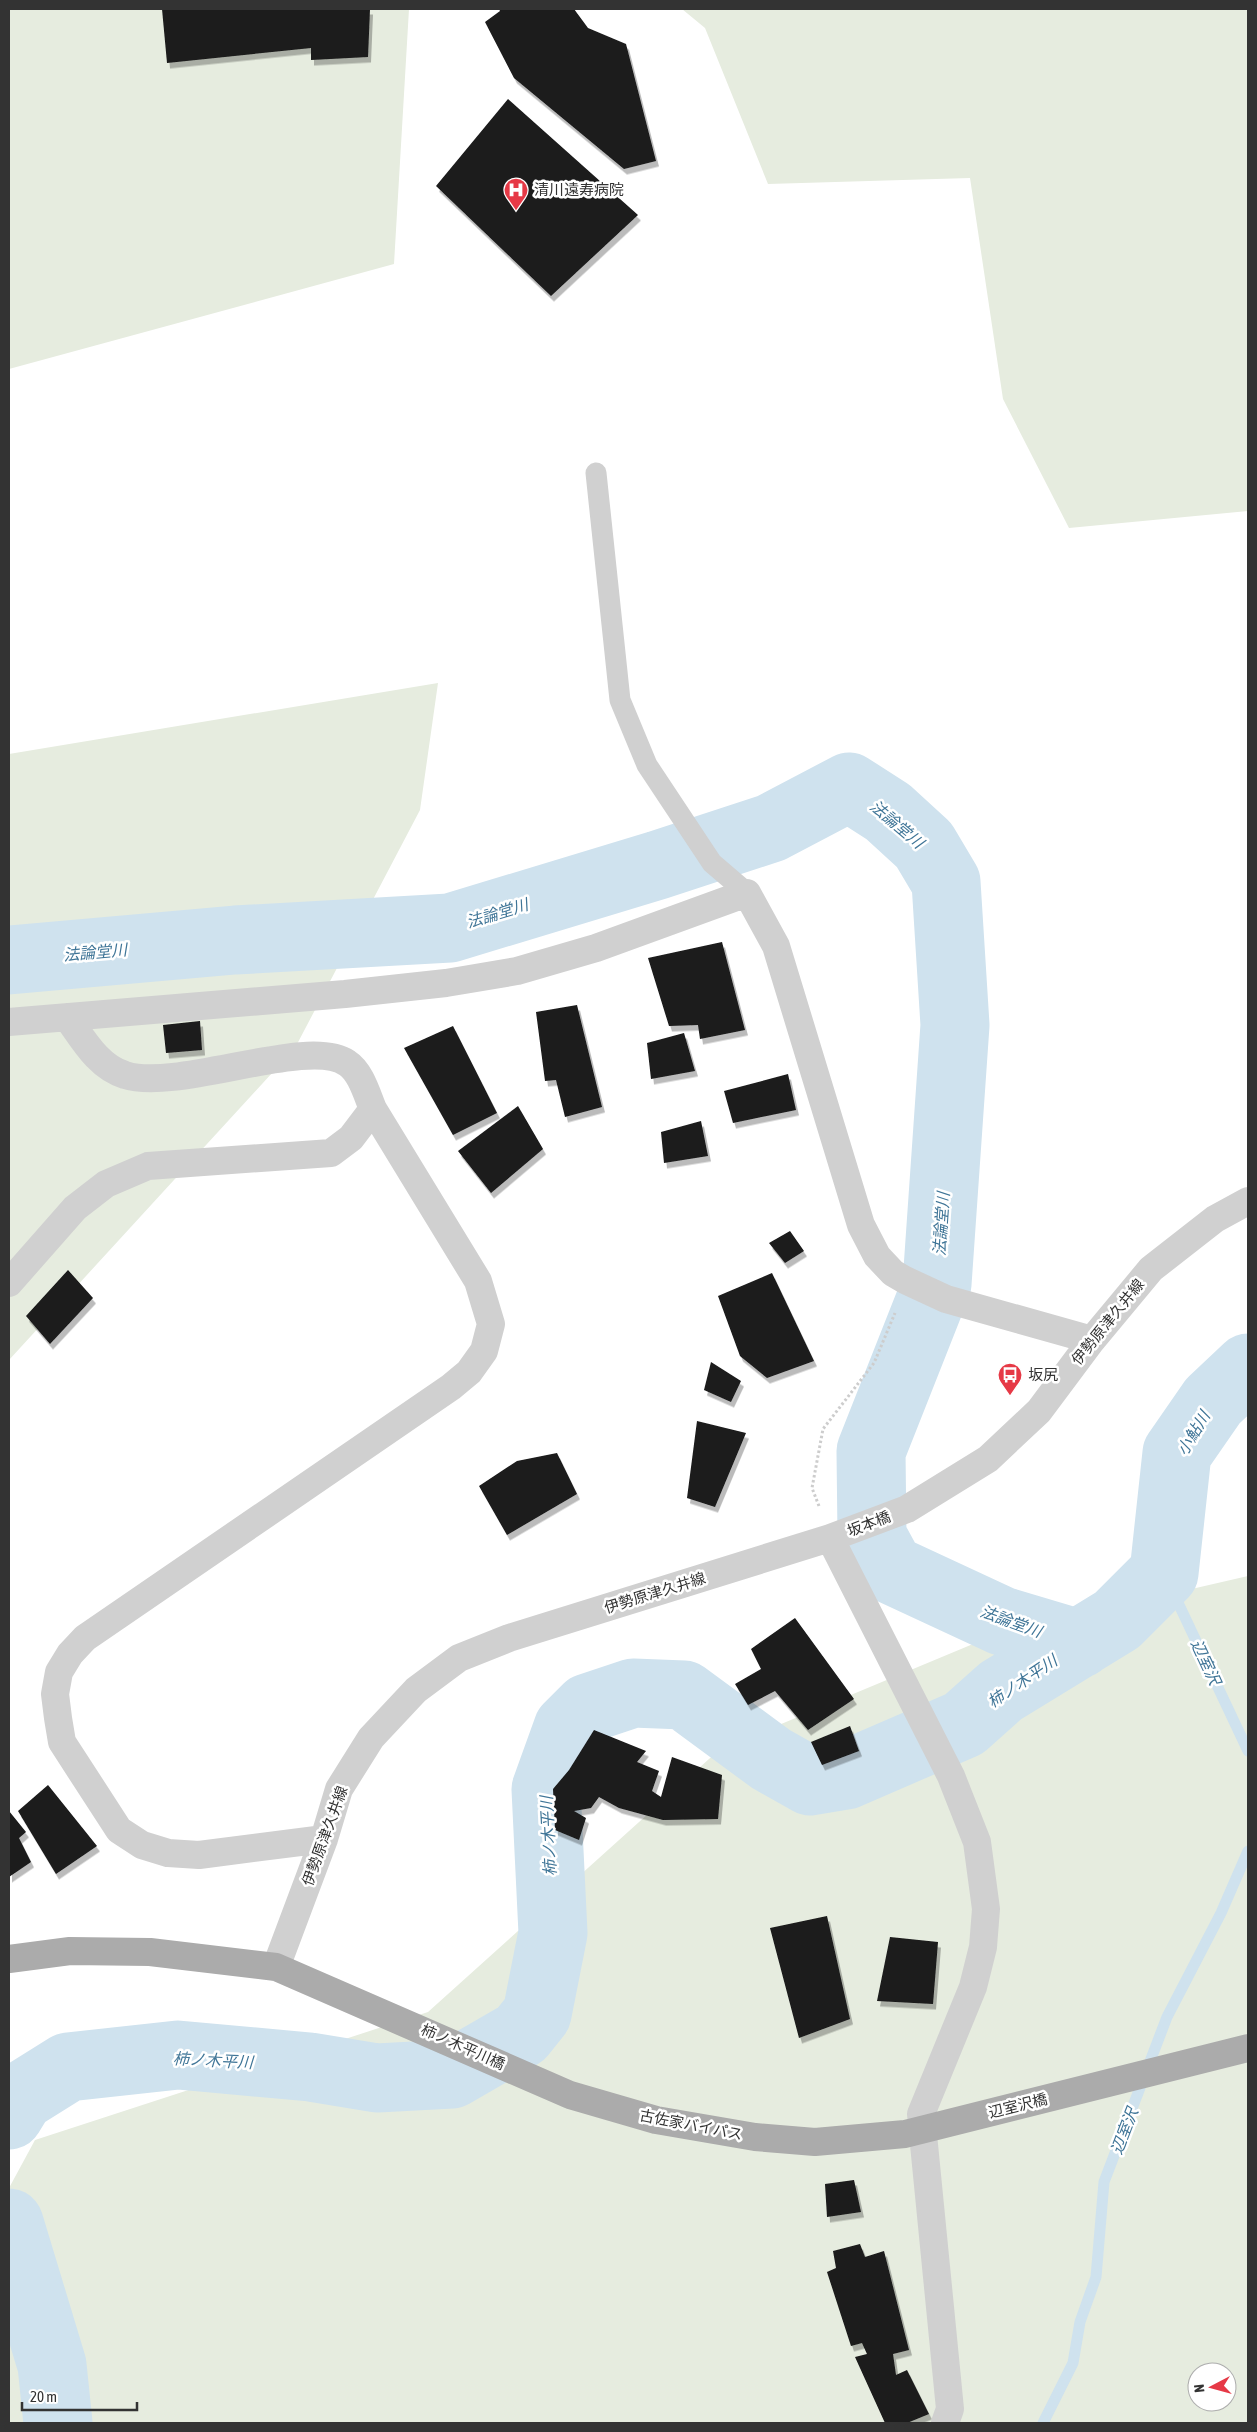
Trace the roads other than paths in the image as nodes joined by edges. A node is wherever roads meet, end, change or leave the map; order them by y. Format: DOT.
graph roads {
  1 [pos="596,474"];
  2 [pos="747,893"];
  3 [pos="67,1017"];
  4 [pos="9,1022"];
  5 [pos="373,1109"];
  6 [pos="1248,1201"];
  7 [pos="9,1283"];
  8 [pos="1092,1340"];
  9 [pos="907,1509"];
  10 [pos="830,1538"];
  11 [pos="324,1839"];
  12 [pos="9,1958"];
  13 [pos="276,1967"];
  14 [pos="1248,2048"];
  15 [pos="570,2094"];
  16 [pos="815,2142"];
  17 [pos="945,2423"];
  1 -- 2 [label="lane"];
  2 -- 3 [label="street"];
  2 -- 8 [label="street"];
  3 -- 4 [label="street"];
  3 -- 5 [label="street"];
  5 -- 7 [label="street"];
  5 -- 11 [label="street"];
  6 -- 8 [label="street, 伊勢原津久井線"];
  8 -- 9 [label="street, 伊勢原津久井線"];
  9 -- 10 [label="street, 坂本橋"];
  10 -- 11 [label="street, 伊勢原津久井線"];
  10 -- 17 [label="street"];
  11 -- 13 [label="street, 伊勢原津久井線"];
  12 -- 13 [label="main road"];
  13 -- 15 [label="main road, 柿ノ木平川橋"];
  14 -- 16 [label="main road, 辺室沢橋"];
  15 -- 16 [label="main road, 古佐家バイパス"];
}
